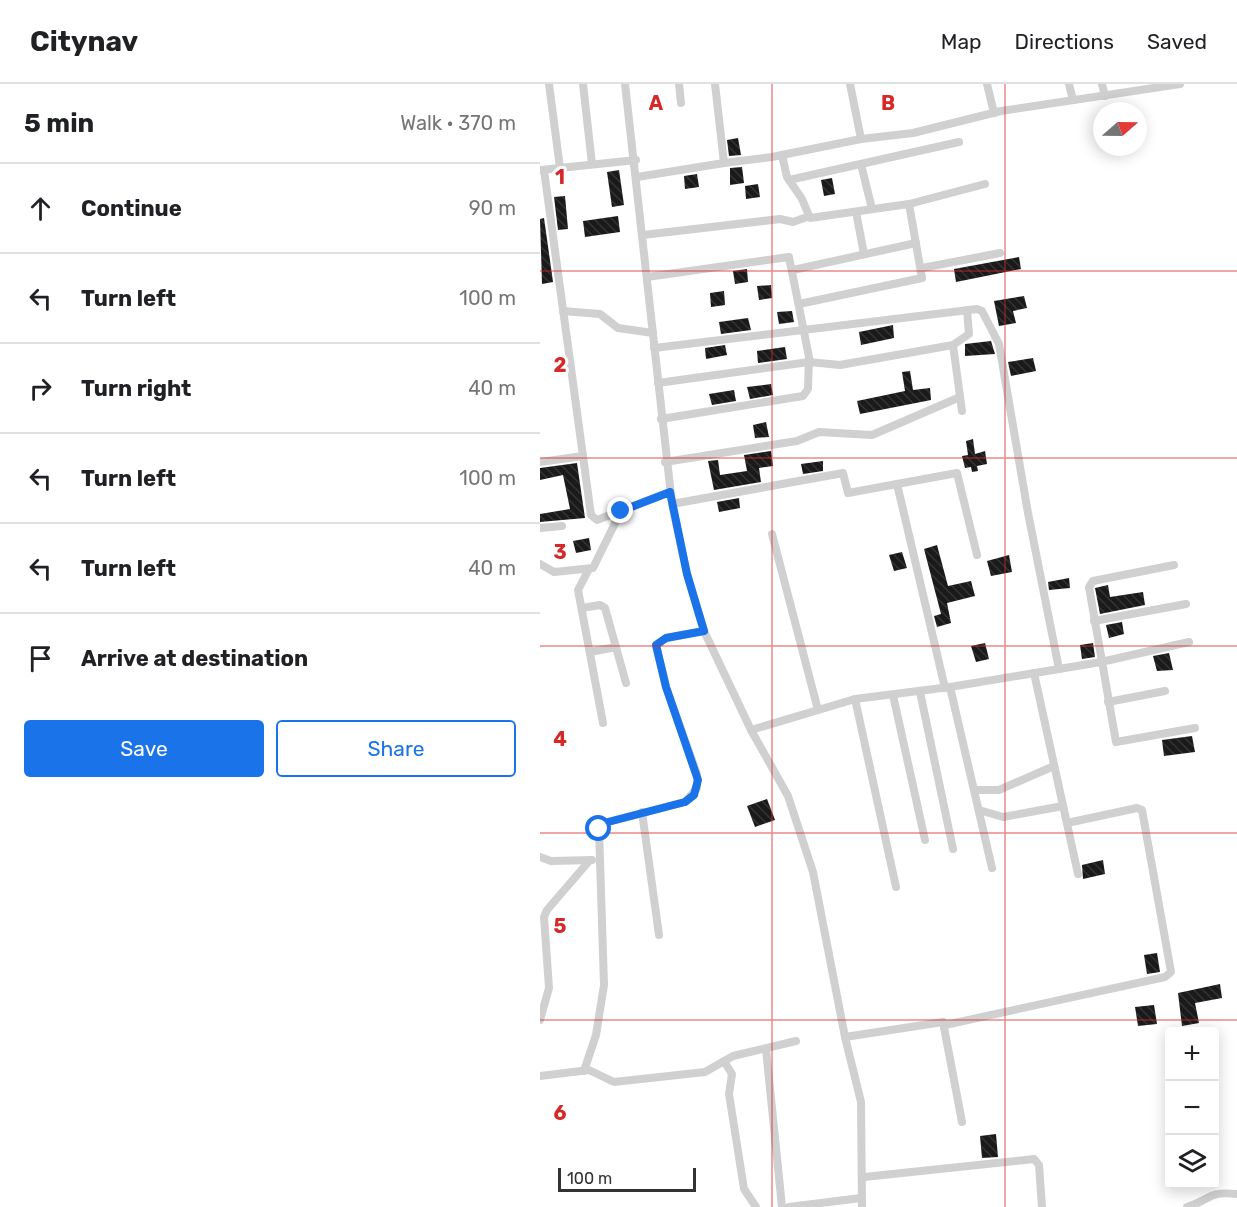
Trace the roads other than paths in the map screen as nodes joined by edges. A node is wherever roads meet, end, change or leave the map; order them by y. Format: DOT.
graph roads {
  1 [pos="549,84"];
  2 [pos="583,84"];
  3 [pos="626,84"];
  4 [pos="679,84"];
  5 [pos="715,84"];
  6 [pos="850,84"];
  7 [pos="987,84"];
  8 [pos="1069,84"];
  9 [pos="1102,84"];
  10 [pos="1180,84"];
  11 [pos="1138,87"];
  12 [pos="1105,96"];
  13 [pos="1073,100"];
  14 [pos="681,102"];
  15 [pos="994,113"];
  16 [pos="861,139"];
  17 [pos="959,142"];
  18 [pos="782,155"];
  19 [pos="636,160"];
  20 [pos="724,163"];
  21 [pos="592,164"];
  22 [pos="861,164"];
  23 [pos="560,168"];
  24 [pos="542,170"];
  25 [pos="638,177"];
  26 [pos="789,180"];
  27 [pos="985,184"];
  28 [pos="909,204"];
  29 [pos="872,209"];
  30 [pos="856,212"];
  31 [pos="807,217"];
  32 [pos="643,235"];
  33 [pos="916,243"];
  34 [pos="1000,253"];
  35 [pos="864,254"];
  36 [pos="922,268"];
  37 [pos="793,270"];
  38 [pos="647,277"];
  39 [pos="799,304"];
  40 [pos="967,310"];
  41 [pos="563,311"];
  42 [pos="804,330"];
  43 [pos="653,333"];
  44 [pos="953,345"];
  45 [pos="654,348"];
  46 [pos="809,362"];
  47 [pos="658,383"];
  48 [pos="960,397"];
  49 [pos="962,411"];
  50 [pos="661,419"];
  51 [pos="583,456"];
  52 [pos="540,462"];
  53 [pos="665,462"];
  54 [pos="897,484"];
  55 [pos="670,492"];
  56 [pos="672,504"];
  57 [pos="621,511"];
  58 [pos="562,526"];
  59 [pos="540,528"];
  60 [pos="772,534"];
  61 [pos="977,555"];
  62 [pos="540,564"];
  63 [pos="1174,565"];
  64 [pos="589,569"];
  65 [pos="1186,604"];
  66 [pos="582,608"];
  67 [pos="1094,621"];
  68 [pos="704,631"];
  69 [pos="1189,642"];
  70 [pos="615,647"];
  71 [pos="590,652"];
  72 [pos="1101,662"];
  73 [pos="1059,669"];
  74 [pos="1034,673"];
  75 [pos="626,683"];
  76 [pos="947,688"];
  77 [pos="1165,691"];
  78 [pos="920,692"];
  79 [pos="893,695"];
  80 [pos="855,699"];
  81 [pos="1108,702"];
  82 [pos="818,710"];
  83 [pos="603,723"];
  84 [pos="1195,728"];
  85 [pos="751,730"];
  86 [pos="1054,766"];
  87 [pos="974,790"];
  88 [pos="1063,806"];
  89 [pos="979,810"];
  90 [pos="642,812"];
  91 [pos="1067,823"];
  92 [pos="925,840"];
  93 [pos="953,849"];
  94 [pos="540,857"];
  95 [pos="599,857"];
  96 [pos="590,860"];
  97 [pos="992,868"];
  98 [pos="1078,874"];
  99 [pos="896,887"];
  100 [pos="659,935"];
  101 [pos="540,1020"];
  102 [pos="945,1025"];
  103 [pos="845,1037"];
  104 [pos="796,1041"];
  105 [pos="766,1049"];
  106 [pos="724,1061"];
  107 [pos="584,1071"];
  108 [pos="540,1076"];
  109 [pos="962,1122"];
  110 [pos="864,1177"];
  111 [pos="1237,1194"];
  112 [pos="861,1198"];
  113 [pos="756,1207"];
  114 [pos="782,1207"];
  115 [pos="789,1207"];
  116 [pos="862,1207"];
  117 [pos="1042,1207"];
  118 [pos="1187,1207"];
  1 -- 23 [label="street"];
  2 -- 21 [label="street"];
  3 -- 19 [label="street"];
  4 -- 14 [label="street"];
  5 -- 20 [label="street"];
  6 -- 16 [label="street"];
  7 -- 15 [label="street"];
  8 -- 13 [label="street"];
  9 -- 12 [label="street"];
  10 -- 11 [label="street"];
  11 -- 12 [label="street"];
  12 -- 13 [label="street"];
  13 -- 15 [label="street"];
  15 -- 16 [label="street"];
  16 -- 18 [label="street"];
  17 -- 22 [label="street"];
  18 -- 20 [label="street"];
  18 -- 26 [label="street"];
  19 -- 21 [label="street"];
  19 -- 25 [label="street"];
  20 -- 25 [label="street"];
  21 -- 23 [label="street"];
  22 -- 26 [label="street"];
  22 -- 29 [label="street"];
  23 -- 24 [label="street"];
  24 -- 41 [label="street"];
  25 -- 32 [label="street"];
  26 -- 31 [label="street"];
  27 -- 28 [label="street"];
  28 -- 29 [label="street"];
  28 -- 33 [label="street"];
  29 -- 30 [label="street"];
  30 -- 31 [label="street"];
  30 -- 35 [label="street"];
  31 -- 32 [label="street"];
  32 -- 38 [label="street"];
  33 -- 35 [label="street"];
  33 -- 36 [label="street"];
  34 -- 36 [label="street"];
  35 -- 37 [label="street"];
  36 -- 39 [label="street"];
  37 -- 38 [label="street"];
  37 -- 39 [label="street"];
  38 -- 43 [label="street"];
  39 -- 42 [label="street"];
  40 -- 42 [label="street"];
  40 -- 44 [label="street"];
  40 -- 73 [label="street"];
  41 -- 43 [label="street"];
  41 -- 51 [label="street"];
  42 -- 45 [label="street"];
  42 -- 46 [label="street"];
  43 -- 45 [label="street"];
  44 -- 46 [label="street"];
  44 -- 48 [label="street"];
  45 -- 47 [label="street"];
  46 -- 47 [label="street"];
  46 -- 50 [label="street"];
  47 -- 50 [label="street"];
  48 -- 49 [label="street"];
  48 -- 53 [label="street"];
  50 -- 53 [label="street"];
  51 -- 52 [label="street"];
  51 -- 57 [label="street"];
  53 -- 55 [label="street"];
  54 -- 56 [label="street"];
  54 -- 61 [label="street"];
  54 -- 76 [label="street"];
  55 -- 56 [label="street"];
  55 -- 57 [label="street"];
  56 -- 68 [label="street"];
  57 -- 64 [label="street"];
  58 -- 59 [label="street"];
  60 -- 82 [label="street"];
  62 -- 64 [label="street"];
  63 -- 67 [label="street"];
  64 -- 66 [label="street"];
  65 -- 67 [label="street"];
  66 -- 70 [label="street"];
  66 -- 71 [label="street"];
  67 -- 72 [label="street"];
  68 -- 85 [label="street"];
  68 -- 90 [label="street"];
  69 -- 72 [label="street"];
  70 -- 71 [label="street"];
  70 -- 75 [label="street"];
  71 -- 83 [label="street"];
  72 -- 73 [label="street"];
  72 -- 81 [label="street"];
  73 -- 74 [label="street"];
  74 -- 76 [label="street"];
  74 -- 86 [label="street"];
  76 -- 78 [label="street"];
  76 -- 87 [label="street"];
  77 -- 81 [label="street"];
  78 -- 79 [label="street"];
  78 -- 93 [label="street"];
  79 -- 80 [label="street"];
  79 -- 92 [label="street"];
  80 -- 82 [label="street"];
  80 -- 99 [label="street"];
  81 -- 84 [label="street"];
  82 -- 85 [label="street"];
  85 -- 103 [label="street"];
  86 -- 87 [label="street"];
  86 -- 88 [label="street"];
  87 -- 89 [label="street"];
  88 -- 89 [label="street"];
  88 -- 91 [label="street"];
  89 -- 97 [label="street"];
  90 -- 95 [label="street"];
  90 -- 100 [label="street"];
  91 -- 98 [label="street"];
  91 -- 102 [label="street"];
  94 -- 96 [label="street"];
  95 -- 96 [label="street"];
  95 -- 107 [label="street"];
  96 -- 101 [label="street"];
  102 -- 103 [label="street"];
  102 -- 109 [label="street"];
  103 -- 110 [label="street"];
  104 -- 105 [label="street"];
  105 -- 106 [label="street"];
  105 -- 114 [label="street"];
  106 -- 107 [label="street"];
  106 -- 113 [label="street"];
  107 -- 108 [label="street"];
  110 -- 112 [label="street"];
  110 -- 117 [label="street"];
  111 -- 118 [label="street"];
  112 -- 115 [label="street"];
  112 -- 116 [label="street"];
}
